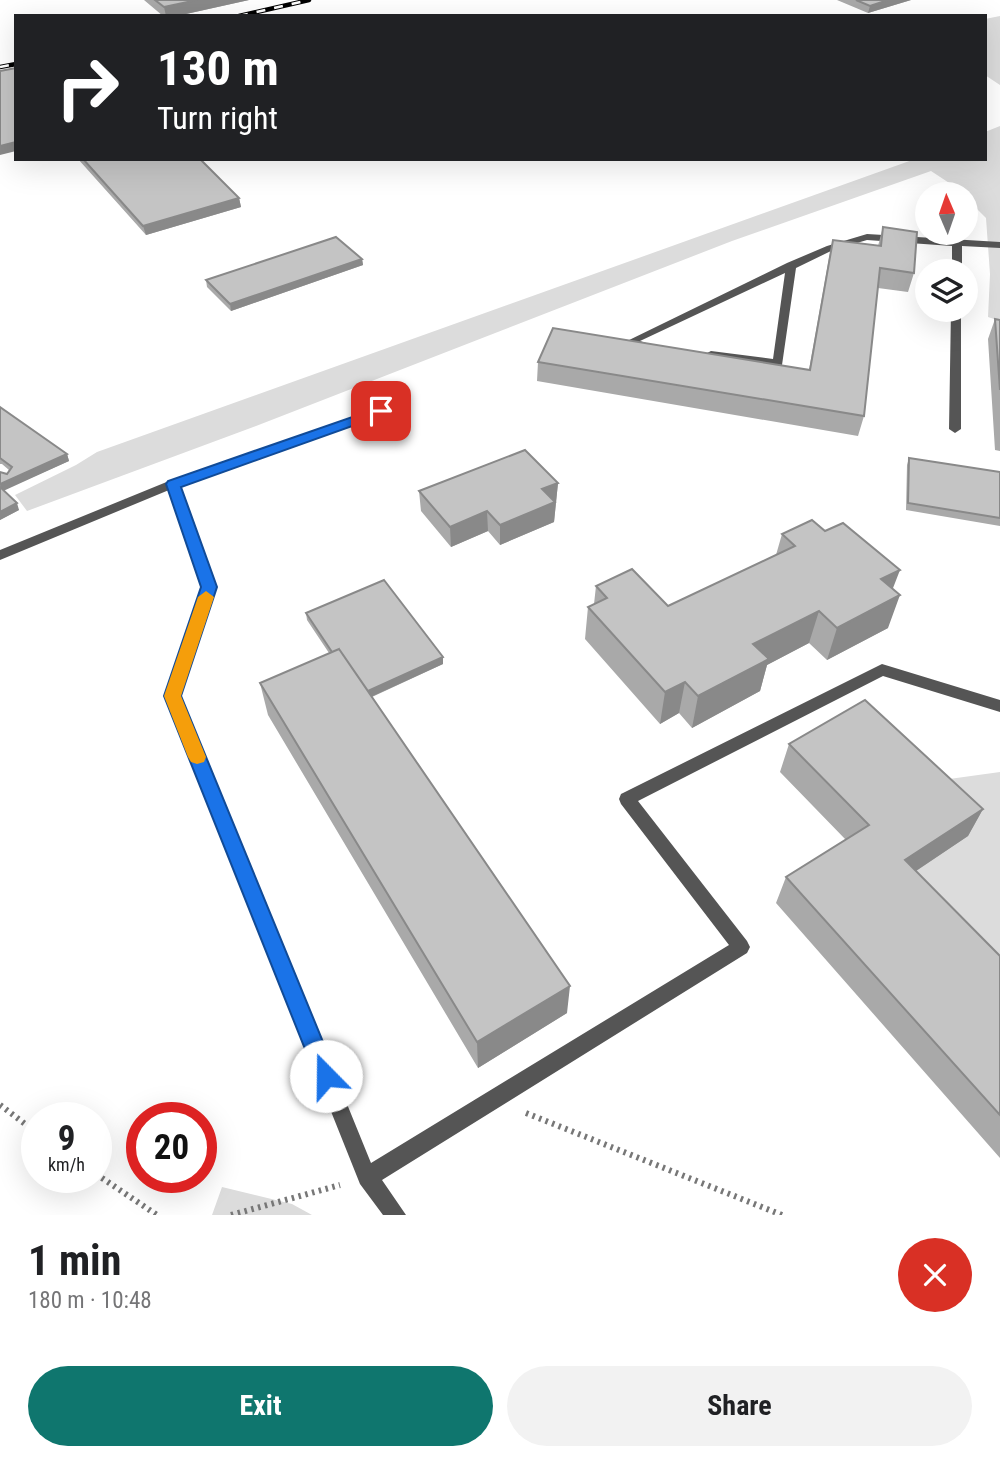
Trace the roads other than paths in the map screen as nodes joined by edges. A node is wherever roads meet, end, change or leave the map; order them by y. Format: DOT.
graph roads {
  1 [pos="915,240"];
  2 [pos="978,244"];
  3 [pos="1000,245"];
  4 [pos="791,265"];
  5 [pos="956,322"];
  6 [pos="655,346"];
  7 [pos="696,352"];
  8 [pos="381,411"];
  9 [pos="955,429"];
  10 [pos="173,484"];
  11 [pos="0,555"];
  12 [pos="1000,706"];
  13 [pos="368,1177"];
  14 [pos="396,1215"];
  1 -- 4 [label="lane"];
  2 -- 3 [label="lane"];
  4 -- 6 [label="lane"];
  4 -- 7 [label="lane"];
  5 -- 9 [label="lane"];
  8 -- 10 [label="lane"];
  10 -- 11 [label="lane"];
  10 -- 13 [label="lane"];
  12 -- 13 [label="lane"];
  13 -- 14 [label="lane"];
}
